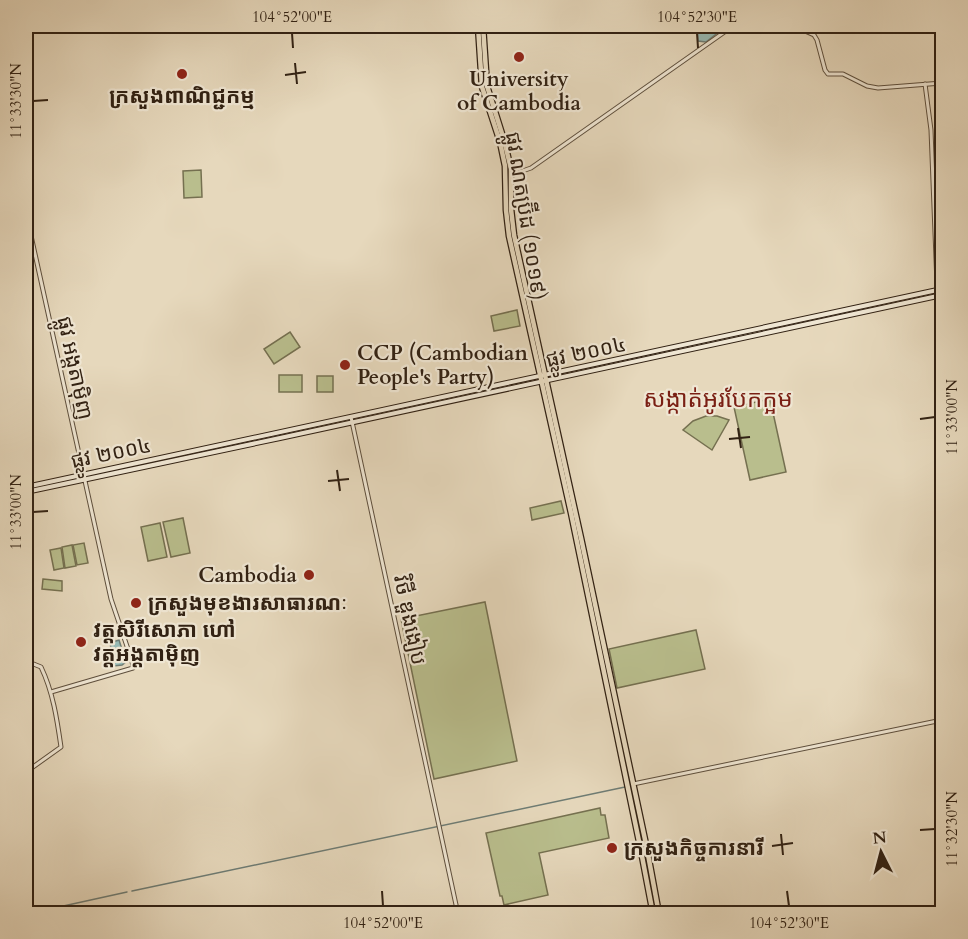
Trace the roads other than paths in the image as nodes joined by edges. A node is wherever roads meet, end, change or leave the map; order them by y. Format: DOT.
graph roads {
  1 [pos="478,26"];
  2 [pos="483,26"];
  3 [pos="733,26"];
  4 [pos="803,26"];
  5 [pos="26,32"];
  6 [pos="26,59"];
  7 [pos="942,82"];
  8 [pos="925,84"];
  9 [pos="508,175"];
  10 [pos="26,213"];
  11 [pos="940,293"];
  12 [pos="543,379"];
  13 [pos="352,420"];
  14 [pos="83,474"];
  15 [pos="84,480"];
  16 [pos="26,490"];
  17 [pos="26,661"];
  18 [pos="51,692"];
  19 [pos="942,720"];
  20 [pos="26,772"];
  21 [pos="630,785"];
  22 [pos="458,914"];
  23 [pos="653,914"];
  24 [pos="659,914"];
  1 -- 9 [label="main road, ផ្លូវ ណតប្រ៊ីដ (១០១៩)"];
  2 -- 9 [label="main road, ផ្លូវ ណតប្រ៊ីដ (១០១៩)"];
  3 -- 9 [label="street"];
  4 -- 8 [label="street"];
  5 -- 6 [label="street"];
  7 -- 8 [label="street"];
  8 -- 11 [label="street"];
  9 -- 12 [label="main road, ផ្លូវ ណតប្រ៊ីដ (១០១៩)"];
  10 -- 14 [label="street, ផ្លូវ អង្តតាម៉ិញ"];
  11 -- 12 [label="main road, ផ្លូវ ២០០៤"];
  12 -- 13 [label="main road, ផ្លូវ ២០០៤"];
  12 -- 21 [label="main road, ផ្លូវ ណតប្រ៊ីដ (១០១៩)"];
  13 -- 14 [label="main road, ផ្លូវ ២០០៤"];
  13 -- 15 [label="main road, ផ្លូវ ២០០៤"];
  13 -- 22 [label="street, វិថី ឌួងងៀប"];
  14 -- 15 [label="street, ផ្លូវ អង្តតាម៉ិញ"];
  14 -- 16 [label="main road, ផ្លូវ ២០០៤"];
  15 -- 16 [label="main road, ផ្លូវ ២០០៤"];
  15 -- 18 [label="street, ផ្លូវ អង្តតាម៉ិញ"];
  17 -- 18 [label="street"];
  18 -- 20 [label="street"];
  19 -- 21 [label="street"];
  21 -- 23 [label="main road"];
  21 -- 24 [label="main road"];
}
